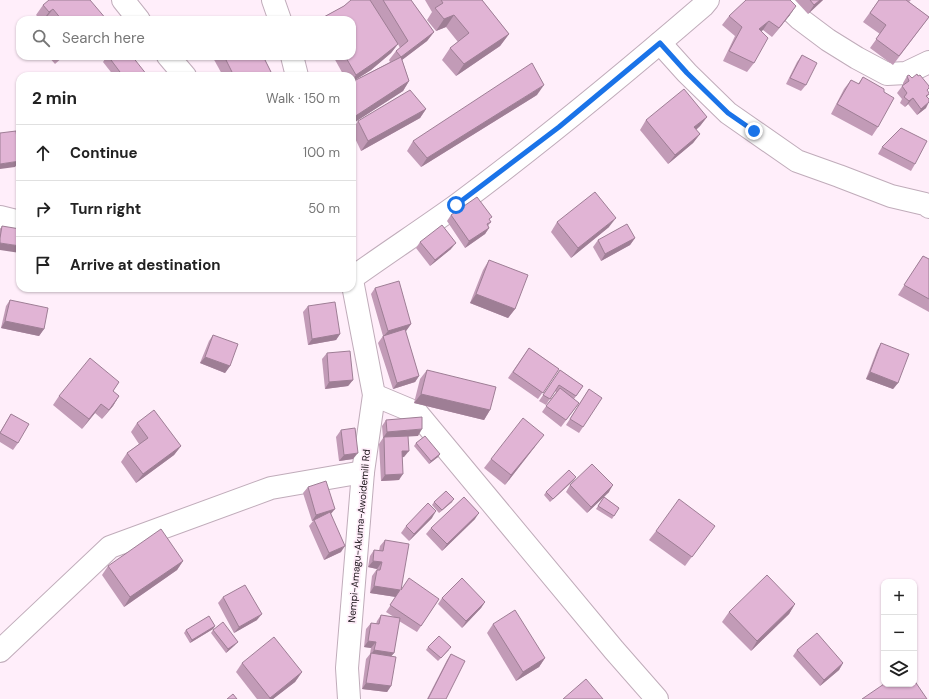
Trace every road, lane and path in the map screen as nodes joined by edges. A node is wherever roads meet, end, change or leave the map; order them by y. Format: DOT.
graph roads {
  1 [pos="123,0"];
  2 [pos="273,0"];
  3 [pos="708,0"];
  4 [pos="780,0"];
  5 [pos="136,16"];
  6 [pos="279,16"];
  7 [pos="660,43"];
  8 [pos="171,60"];
  9 [pos="293,60"];
  10 [pos="929,62"];
  11 [pos="182,72"];
  12 [pos="296,72"];
  13 [pos="929,207"];
  14 [pos="0,217"];
  15 [pos="16,221"];
  16 [pos="356,276"];
  17 [pos="354,292"];
  18 [pos="374,395"];
  19 [pos="363,472"];
  20 [pos="0,651"];
  21 [pos="348,699"];
  22 [pos="657,699"];
  1 -- 5 [label="street"];
  2 -- 6 [label="street"];
  3 -- 7 [label="street"];
  4 -- 10 [label="street"];
  7 -- 13 [label="street"];
  7 -- 16 [label="street"];
  8 -- 11 [label="street"];
  9 -- 12 [label="street"];
  14 -- 15 [label="street"];
  17 -- 18 [label="street, Nempi-Amagu-Akuma-Awoidemili Rd"];
  18 -- 19 [label="street, Nempi-Amagu-Akuma-Awoidemili Rd"];
  18 -- 22 [label="street"];
  19 -- 20 [label="street"];
  19 -- 21 [label="street, Nempi-Amagu-Akuma-Awoidemili Rd"];
}
